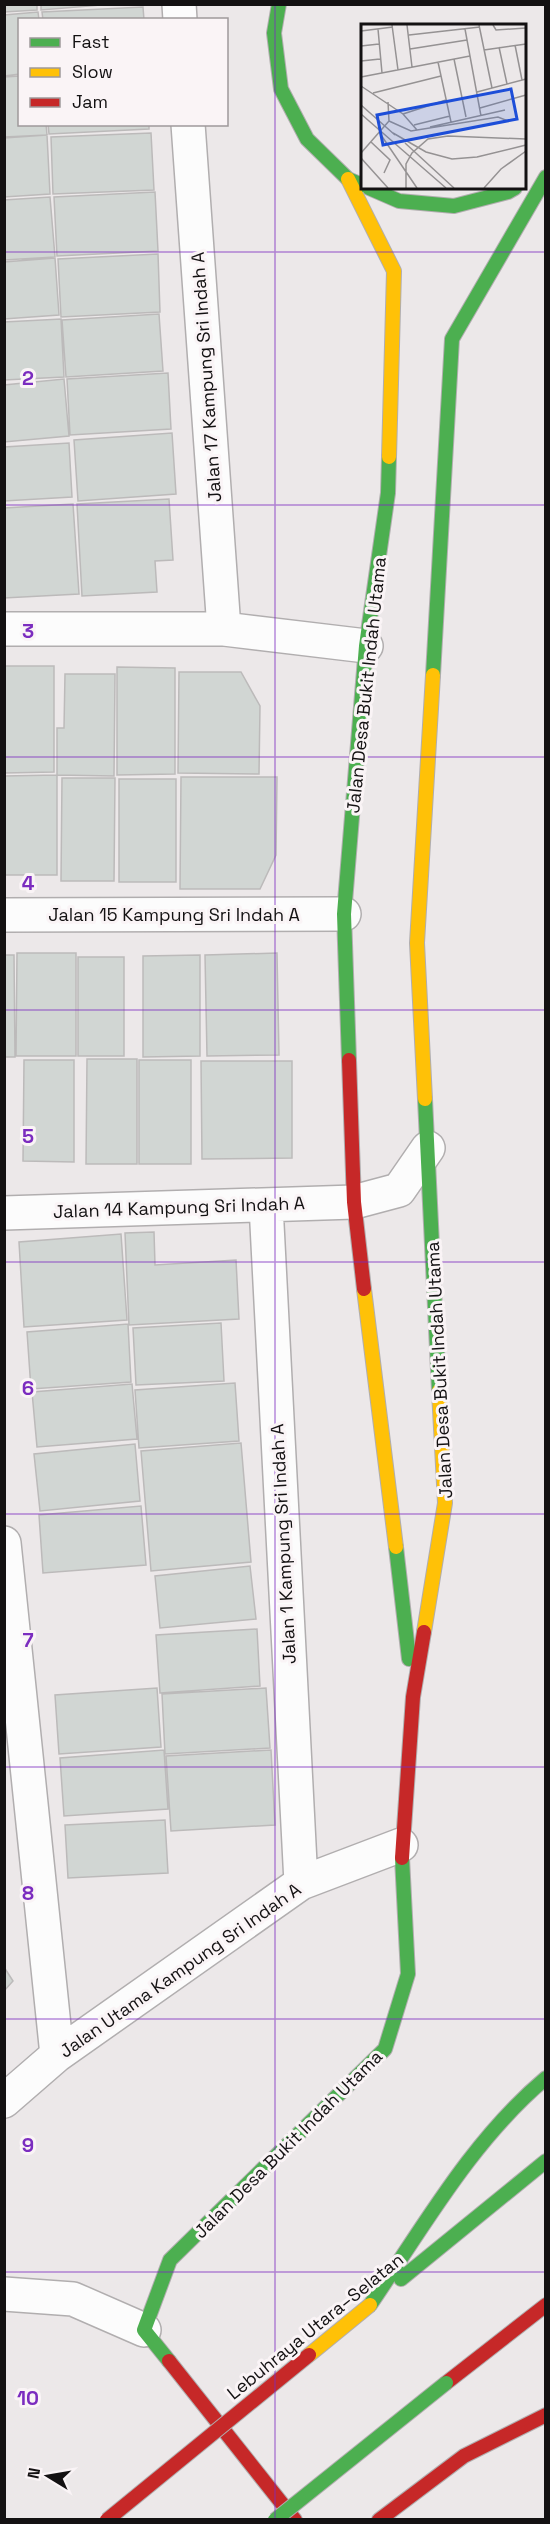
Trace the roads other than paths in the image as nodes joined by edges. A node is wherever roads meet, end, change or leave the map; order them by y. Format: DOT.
graph roads {
  1 [pos="279,4"];
  2 [pos="188,126"];
  3 [pos="546,168"];
  4 [pos="538,177"];
  5 [pos="348,178"];
  6 [pos="361,184"];
  7 [pos="371,189"];
  8 [pos="513,189"];
  9 [pos="4,629"];
  10 [pos="224,629"];
  11 [pos="366,646"];
  12 [pos="344,914"];
  13 [pos="4,915"];
  14 [pos="428,1148"];
  15 [pos="354,1202"];
  16 [pos="266,1205"];
  17 [pos="4,1213"];
  18 [pos="4,1543"];
  19 [pos="413,1697"];
  20 [pos="401,1845"];
  21 [pos="301,1883"];
  22 [pos="57,2055"];
  23 [pos="546,2078"];
  24 [pos="4,2101"];
  25 [pos="546,2161"];
  26 [pos="4,2294"];
  27 [pos="369,2305"];
  28 [pos="546,2305"];
  29 [pos="144,2330"];
  30 [pos="546,2415"];
  31 [pos="107,2520"];
  32 [pos="275,2520"];
  33 [pos="295,2520"];
  34 [pos="379,2520"];
  1 -- 5 [label="main road"];
  2 -- 10 [label="street, Jalan 17 Kampung Sri Indah A"];
  3 -- 4 [label="main road"];
  4 -- 14 [label="main road, Jalan Desa Bukit Indah Utama"];
  5 -- 6 [label="main road"];
  5 -- 11 [label="main road, Jalan Desa Bukit Indah Utama"];
  7 -- 8 [label="main road"];
  9 -- 10 [label="street"];
  10 -- 11 [label="street"];
  11 -- 12 [label="main road, Jalan Desa Bukit Indah Utama"];
  12 -- 13 [label="street, Jalan 15 Kampung Sri Indah A"];
  12 -- 15 [label="main road, Jalan Desa Bukit Indah Utama"];
  14 -- 15 [label="street"];
  14 -- 19 [label="main road, Jalan Desa Bukit Indah Utama"];
  15 -- 16 [label="street, Jalan 14 Kampung Sri Indah A"];
  15 -- 19 [label="main road, Jalan Desa Bukit Indah Utama"];
  16 -- 17 [label="street, Jalan 14 Kampung Sri Indah A"];
  16 -- 21 [label="street, Jalan 1 Kampung Sri Indah A"];
  18 -- 22 [label="street"];
  19 -- 20 [label="main road, Jalan Desa Bukit Indah Utama"];
  20 -- 21 [label="street, Jalan Utama Kampung Sri Indah A"];
  20 -- 29 [label="main road, Jalan Desa Bukit Indah Utama"];
  21 -- 22 [label="street, Jalan Utama Kampung Sri Indah A"];
  22 -- 24 [label="street, Jalan Utama Kampung Sri Indah A"];
  23 -- 27 [label="main road"];
  25 -- 27 [label="main road, Lebuhraya Utara–Selatan"];
  26 -- 29 [label="street"];
  27 -- 31 [label="main road, Lebuhraya Utara–Selatan, bridge"];
  28 -- 32 [label="main road, bridge"];
  29 -- 33 [label="main road"];
  30 -- 34 [label="main road"];
}
